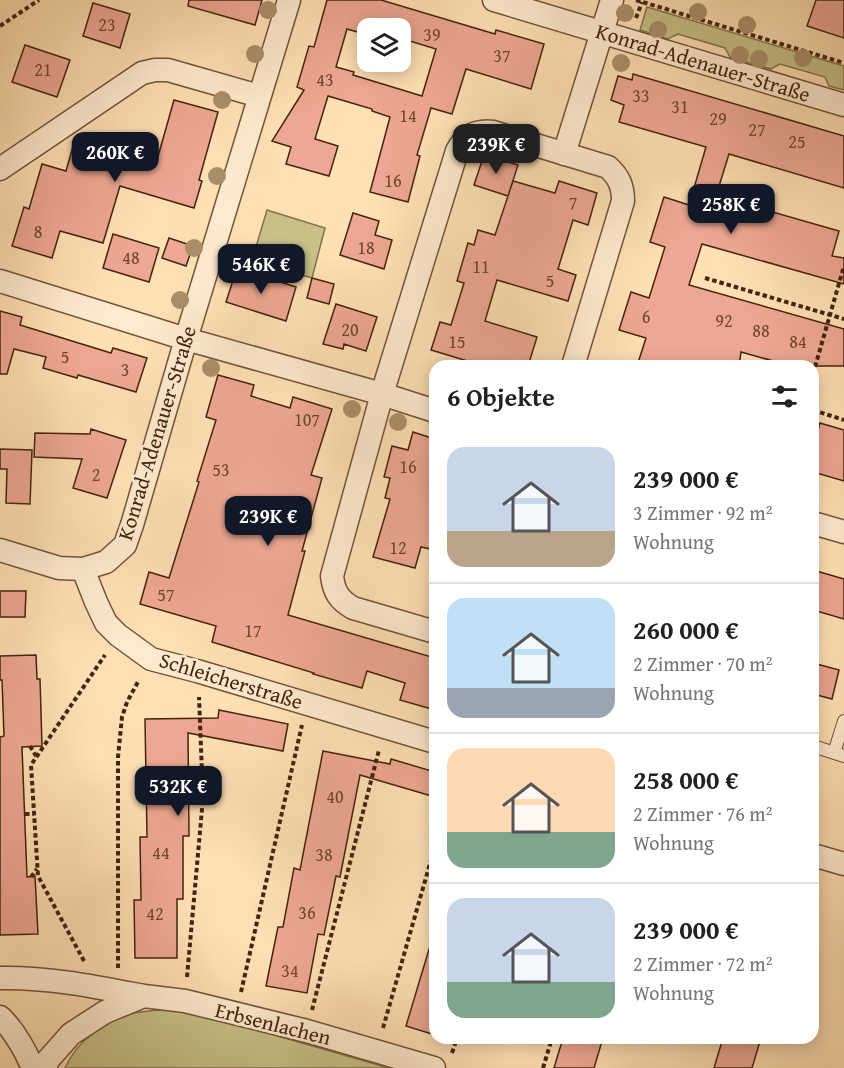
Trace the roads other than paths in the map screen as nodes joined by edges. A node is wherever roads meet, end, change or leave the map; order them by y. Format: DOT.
graph roads {
  1 [pos="289,0"];
  2 [pos="494,0"];
  3 [pos="612,0"];
  4 [pos="603,33"];
  5 [pos="259,96"];
  6 [pos="844,105"];
  7 [pos="564,154"];
  8 [pos="0,169"];
  9 [pos="0,281"];
  10 [pos="186,339"];
  11 [pos="575,360"];
  12 [pos="382,394"];
  13 [pos="429,409"];
  14 [pos="819,525"];
  15 [pos="844,532"];
  16 [pos="0,550"];
  17 [pos="83,569"];
  18 [pos="429,630"];
  19 [pos="844,721"];
  20 [pos="429,740"];
  21 [pos="819,748"];
  22 [pos="839,754"];
  23 [pos="819,857"];
  24 [pos="844,864"];
  25 [pos="0,978"];
  26 [pos="144,996"];
  27 [pos="0,1017"];
  28 [pos="33,1068"];
  29 [pos="46,1068"];
  30 [pos="434,1068"];
  1 -- 5 [label="street, Konrad-Adenauer-Straße"];
  2 -- 4 [label="street, Konrad-Adenauer-Straße"];
  3 -- 4 [label="street"];
  4 -- 6 [label="street, Konrad-Adenauer-Straße"];
  4 -- 7 [label="street"];
  5 -- 8 [label="street"];
  5 -- 10 [label="street, Konrad-Adenauer-Straße"];
  7 -- 11 [label="street"];
  7 -- 12 [label="street"];
  9 -- 10 [label="street"];
  10 -- 12 [label="street"];
  10 -- 17 [label="street, Konrad-Adenauer-Straße"];
  12 -- 13 [label="street"];
  12 -- 18 [label="street"];
  14 -- 15 [label="street"];
  16 -- 17 [label="street"];
  17 -- 20 [label="street, Schleicherstraße"];
  19 -- 22 [label="lane"];
  21 -- 22 [label="lane"];
  23 -- 24 [label="street"];
  25 -- 26 [label="street, Erbsenlachen"];
  26 -- 29 [label="street, Erbsenlachen"];
  26 -- 30 [label="street, Erbsenlachen"];
  27 -- 28 [label="street"];
}
